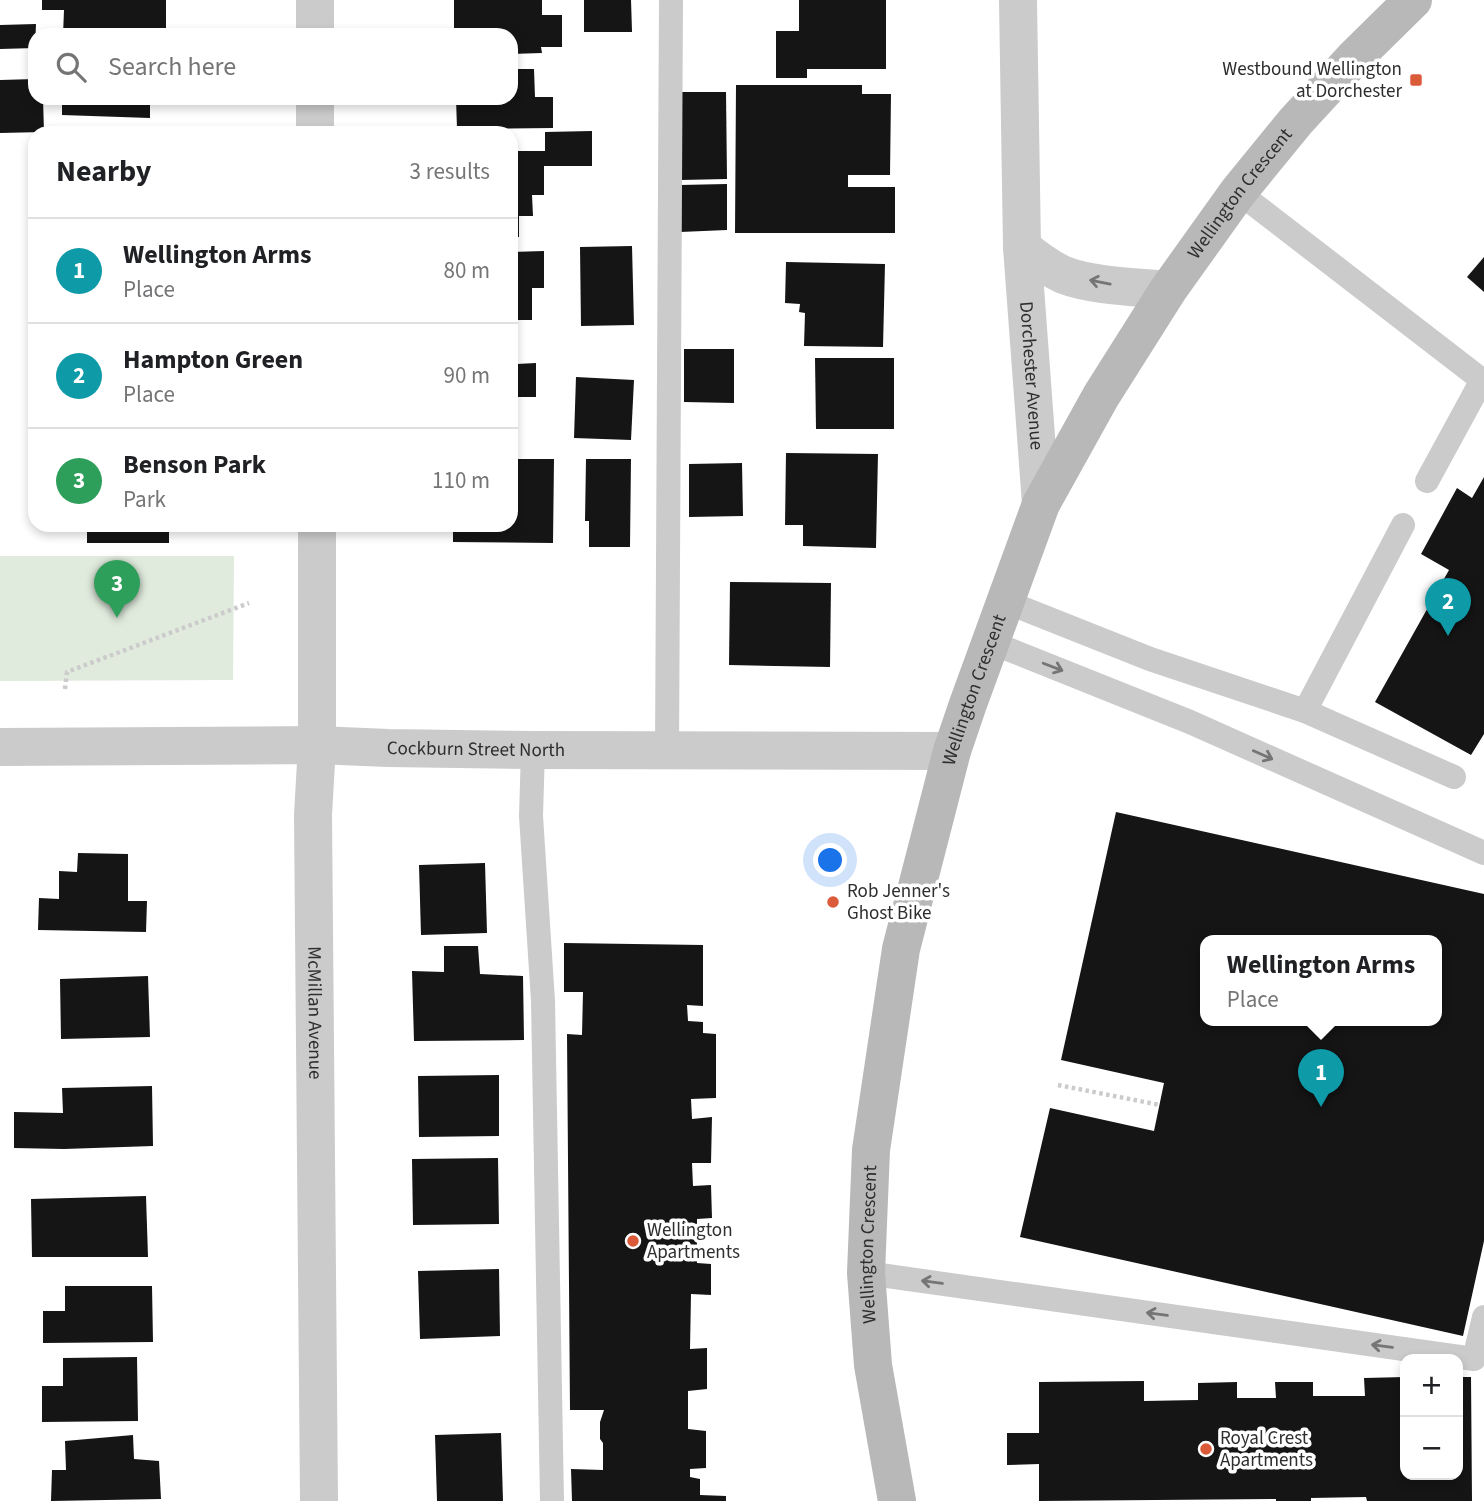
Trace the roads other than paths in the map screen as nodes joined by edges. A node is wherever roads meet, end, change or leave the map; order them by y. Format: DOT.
graph roads {
  1 [pos="315,0"];
  2 [pos="671,0"];
  3 [pos="1018,0"];
  4 [pos="1413,0"];
  5 [pos="315,28"];
  6 [pos="315,105"];
  7 [pos="315,126"];
  8 [pos="1238,192"];
  9 [pos="1022,247"];
  10 [pos="1168,290"];
  11 [pos="1483,381"];
  12 [pos="1427,481"];
  13 [pos="1041,504"];
  14 [pos="1403,524"];
  15 [pos="317,532"];
  16 [pos="1004,601"];
  17 [pos="990,642"];
  18 [pos="1305,711"];
  19 [pos="317,745"];
  20 [pos="0,747"];
  21 [pos="533,750"];
  22 [pos="667,751"];
  23 [pos="952,751"];
  24 [pos="1454,777"];
  25 [pos="1484,853"];
  26 [pos="866,1273"];
  27 [pos="1484,1317"];
  28 [pos="319,1501"];
  29 [pos="552,1501"];
  30 [pos="897,1501"];
  1 -- 5 [label="street"];
  2 -- 22 [label="lane"];
  3 -- 9 [label="street, Dorchester Avenue"];
  4 -- 8 [label="street, Wellington Crescent"];
  6 -- 7 [label="street"];
  8 -- 10 [label="street, Wellington Crescent"];
  8 -- 11 [label="lane"];
  10 -- 9 [label="street, one-way"];
  9 -- 13 [label="street, Dorchester Avenue"];
  10 -- 13 [label="street, Wellington Crescent"];
  11 -- 12 [label="lane"];
  13 -- 16 [label="street, Wellington Crescent"];
  14 -- 18 [label="lane"];
  15 -- 19 [label="street, McMillan Avenue"];
  16 -- 17 [label="street, Wellington Crescent"];
  16 -- 18 [label="lane"];
  17 -- 23 [label="street, Wellington Crescent"];
  17 -- 25 [label="lane, one-way"];
  18 -- 24 [label="lane"];
  19 -- 20 [label="street, Cockburn Street North"];
  19 -- 21 [label="street, Cockburn Street North"];
  19 -- 28 [label="street, McMillan Avenue"];
  21 -- 22 [label="street, Cockburn Street North"];
  21 -- 29 [label="lane"];
  22 -- 23 [label="street, Cockburn Street North"];
  23 -- 26 [label="street, Wellington Crescent"];
  27 -- 26 [label="lane, one-way"];
  26 -- 30 [label="street, Wellington Crescent"];
}
